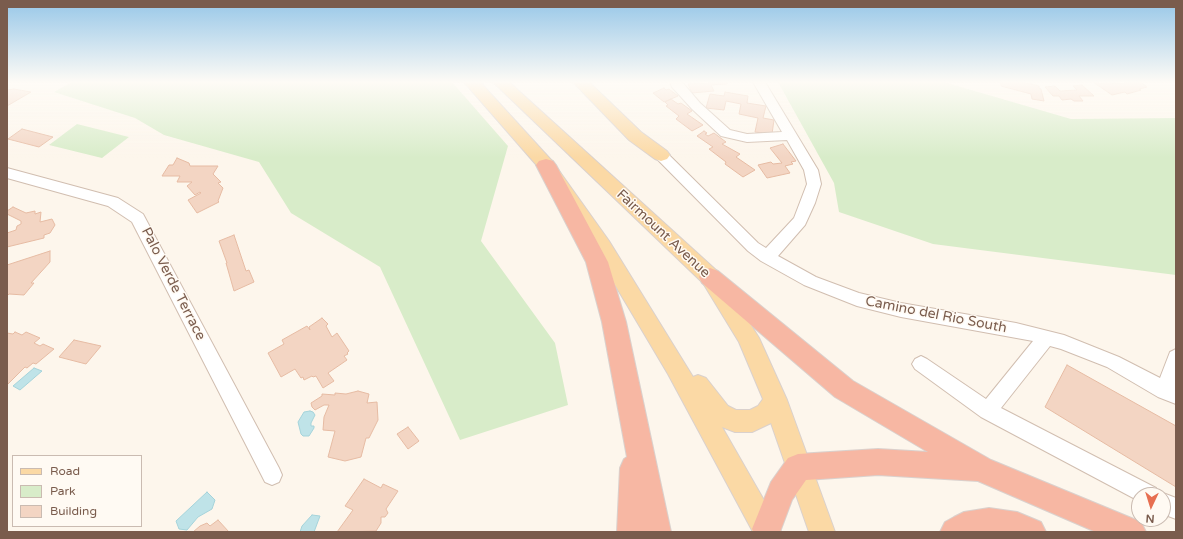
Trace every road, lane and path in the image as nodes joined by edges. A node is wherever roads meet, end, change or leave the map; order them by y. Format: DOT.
graph roads {
  1 [pos="493,107"];
  2 [pos="529,107"];
  3 [pos="531,107"];
  4 [pos="606,107"];
  5 [pos="623,107"];
  6 [pos="697,107"];
  7 [pos="774,107"];
  8 [pos="534,112"];
  9 [pos="791,136"];
  10 [pos="661,154"];
  11 [pos="546,165"];
  12 [pos="7,173"];
  13 [pos="767,257"];
  14 [pos="710,277"];
  15 [pos="1046,338"];
  16 [pos="1176,358"];
  17 [pos="921,364"];
  18 [pos="676,368"];
  19 [pos="1171,393"];
  20 [pos="775,400"];
  21 [pos="988,411"];
  22 [pos="635,427"];
  23 [pos="798,467"];
  24 [pos="981,469"];
  25 [pos="272,475"];
  26 [pos="1134,487"];
  27 [pos="768,531"];
  28 [pos="632,532"];
  29 [pos="656,532"];
  30 [pos="822,532"];
  31 [pos="955,532"];
  32 [pos="1031,532"];
  33 [pos="1131,532"];
  1 -- 11 [label="main road"];
  2 -- 8 [label="main road, Fairmount Avenue"];
  3 -- 8 [label="main road"];
  4 -- 10 [label="main road"];
  5 -- 10 [label="main road"];
  6 -- 9 [label="street"];
  7 -- 9 [label="street"];
  8 -- 14 [label="main road, Fairmount Avenue"];
  9 -- 13 [label="street"];
  10 -- 13 [label="street, Camino del Rio South"];
  11 -- 18 [label="main road"];
  11 -- 22 [label="highway"];
  12 -- 25 [label="street, Palo Verde Terrace"];
  13 -- 15 [label="street, Camino del Rio South"];
  14 -- 20 [label="main road, Fairmount Avenue"];
  14 -- 24 [label="highway"];
  15 -- 19 [label="street, Camino del Rio South"];
  15 -- 21 [label="street"];
  16 -- 19 [label="street"];
  17 -- 21 [label="street"];
  18 -- 20 [label="main road"];
  18 -- 27 [label="main road"];
  20 -- 23 [label="main road, Fairmount Avenue"];
  21 -- 26 [label="street"];
  22 -- 28 [label="highway"];
  22 -- 29 [label="highway"];
  23 -- 24 [label="highway"];
  23 -- 27 [label="highway"];
  23 -- 30 [label="main road, Fairmount Avenue"];
  24 -- 33 [label="highway"];
  31 -- 32 [label="highway"];
}
